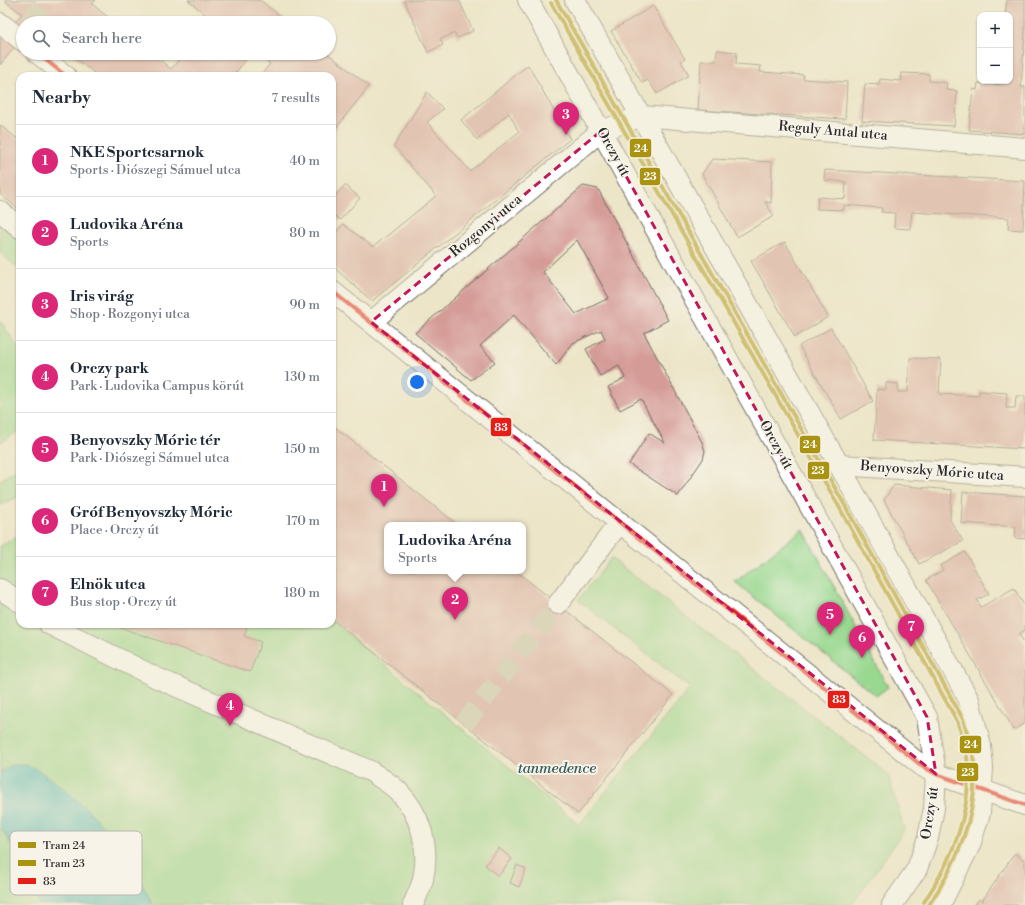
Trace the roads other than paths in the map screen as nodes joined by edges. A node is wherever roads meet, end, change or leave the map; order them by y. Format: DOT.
graph roads {
  1 [pos="528,0"];
  2 [pos="575,0"];
  3 [pos="0,23"];
  4 [pos="16,33"];
  5 [pos="47,60"];
  6 [pos="61,72"];
  7 [pos="642,116"];
  8 [pos="601,131"];
  9 [pos="1025,148"];
  10 [pos="0,211"];
  11 [pos="16,225"];
  12 [pos="336,293"];
  13 [pos="371,322"];
  14 [pos="840,465"];
  15 [pos="1025,477"];
  16 [pos="620,522"];
  17 [pos="0,589"];
  18 [pos="16,599"];
  19 [pos="558,604"];
  20 [pos="58,628"];
  21 [pos="936,774"];
  22 [pos="982,789"];
  23 [pos="1025,805"];
  24 [pos="413,905"];
  25 [pos="892,905"];
  26 [pos="940,905"];
  1 -- 8 [label="street, Orczy út"];
  2 -- 7 [label="street"];
  3 -- 4 [label="street"];
  5 -- 6 [label="street"];
  7 -- 8 [label="street, Rozgonyi utca"];
  7 -- 9 [label="street, Reguly Antal utca"];
  7 -- 14 [label="street"];
  8 -- 13 [label="street, Rozgonyi utca"];
  8 -- 21 [label="street, Orczy út"];
  10 -- 11 [label="street"];
  12 -- 13 [label="street"];
  13 -- 16 [label="street"];
  14 -- 15 [label="street, Benyovszky Móric utca"];
  14 -- 22 [label="street"];
  16 -- 19 [label="street"];
  16 -- 21 [label="street"];
  17 -- 18 [label="street"];
  20 -- 24 [label="street"];
  21 -- 22 [label="street"];
  21 -- 25 [label="street, Orczy út"];
  22 -- 23 [label="street"];
  22 -- 26 [label="street"];
}
